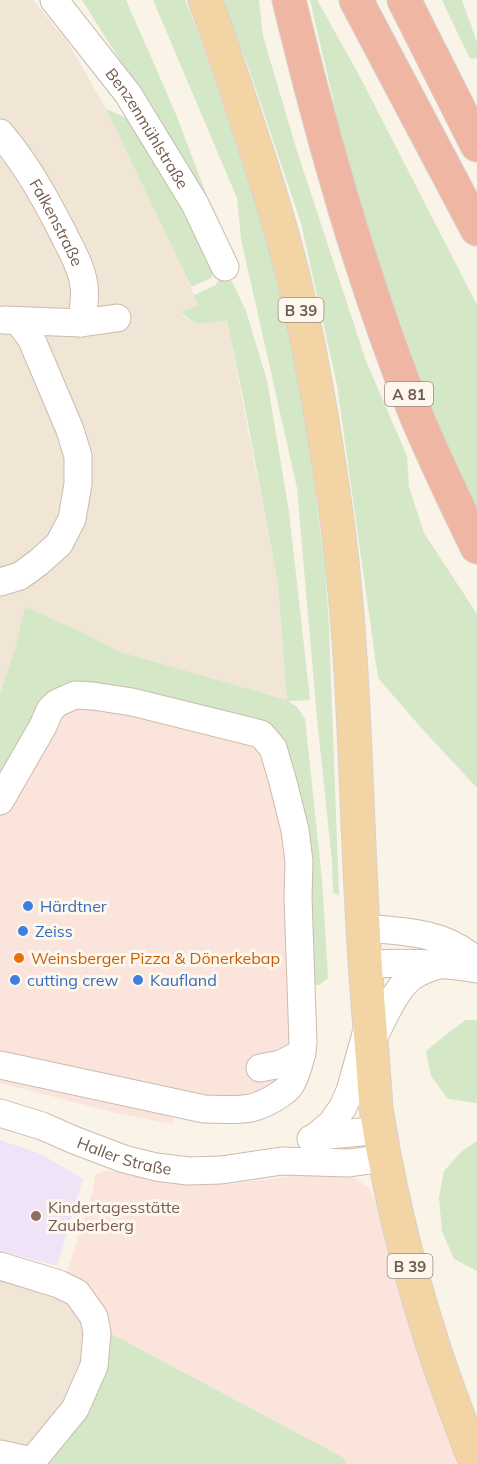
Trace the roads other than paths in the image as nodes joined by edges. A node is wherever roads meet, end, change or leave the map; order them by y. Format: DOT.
graph roads {
  1 [pos="54,0"];
  2 [pos="205,0"];
  3 [pos="290,0"];
  4 [pos="356,0"];
  5 [pos="404,0"];
  6 [pos="0,133"];
  7 [pos="477,145"];
  8 [pos="477,229"];
  9 [pos="225,267"];
  10 [pos="117,318"];
  11 [pos="9,320"];
  12 [pos="81,323"];
  13 [pos="477,548"];
  14 [pos="0,582"];
  15 [pos="0,801"];
  16 [pos="363,928"];
  17 [pos="477,962"];
  18 [pos="366,964"];
  19 [pos="440,964"];
  20 [pos="477,969"];
  21 [pos="371,1031"];
  22 [pos="302,1053"];
  23 [pos="0,1065"];
  24 [pos="260,1068"];
  25 [pos="0,1113"];
  26 [pos="315,1138"];
  27 [pos="382,1144"];
  28 [pos="255,1165"];
  29 [pos="0,1266"];
  30 [pos="0,1454"];
  31 [pos="31,1463"];
  32 [pos="476,1464"];
  1 -- 9 [label="street, Benzenmühlstraße"];
  2 -- 16 [label="main road, B 39"];
  3 -- 13 [label="highway, A 81"];
  4 -- 8 [label="highway"];
  5 -- 7 [label="highway"];
  6 -- 12 [label="street, Falkenstraße"];
  10 -- 12 [label="street"];
  11 -- 12 [label="street"];
  11 -- 14 [label="street"];
  15 -- 22 [label="street"];
  16 -- 17 [label="street"];
  16 -- 18 [label="main road, B 39"];
  18 -- 19 [label="street"];
  18 -- 21 [label="main road, B 39"];
  19 -- 20 [label="street"];
  19 -- 21 [label="street, Haller Straße"];
  21 -- 26 [label="street, Haller Straße"];
  21 -- 27 [label="main road, B 39"];
  22 -- 23 [label="street"];
  22 -- 24 [label="street"];
  25 -- 28 [label="street, Haller Straße"];
  26 -- 27 [label="street, Haller Straße"];
  26 -- 28 [label="street, Haller Straße"];
  27 -- 28 [label="street, Haller Straße"];
  27 -- 32 [label="main road, B 39"];
  29 -- 31 [label="street"];
  30 -- 31 [label="street"];
}
